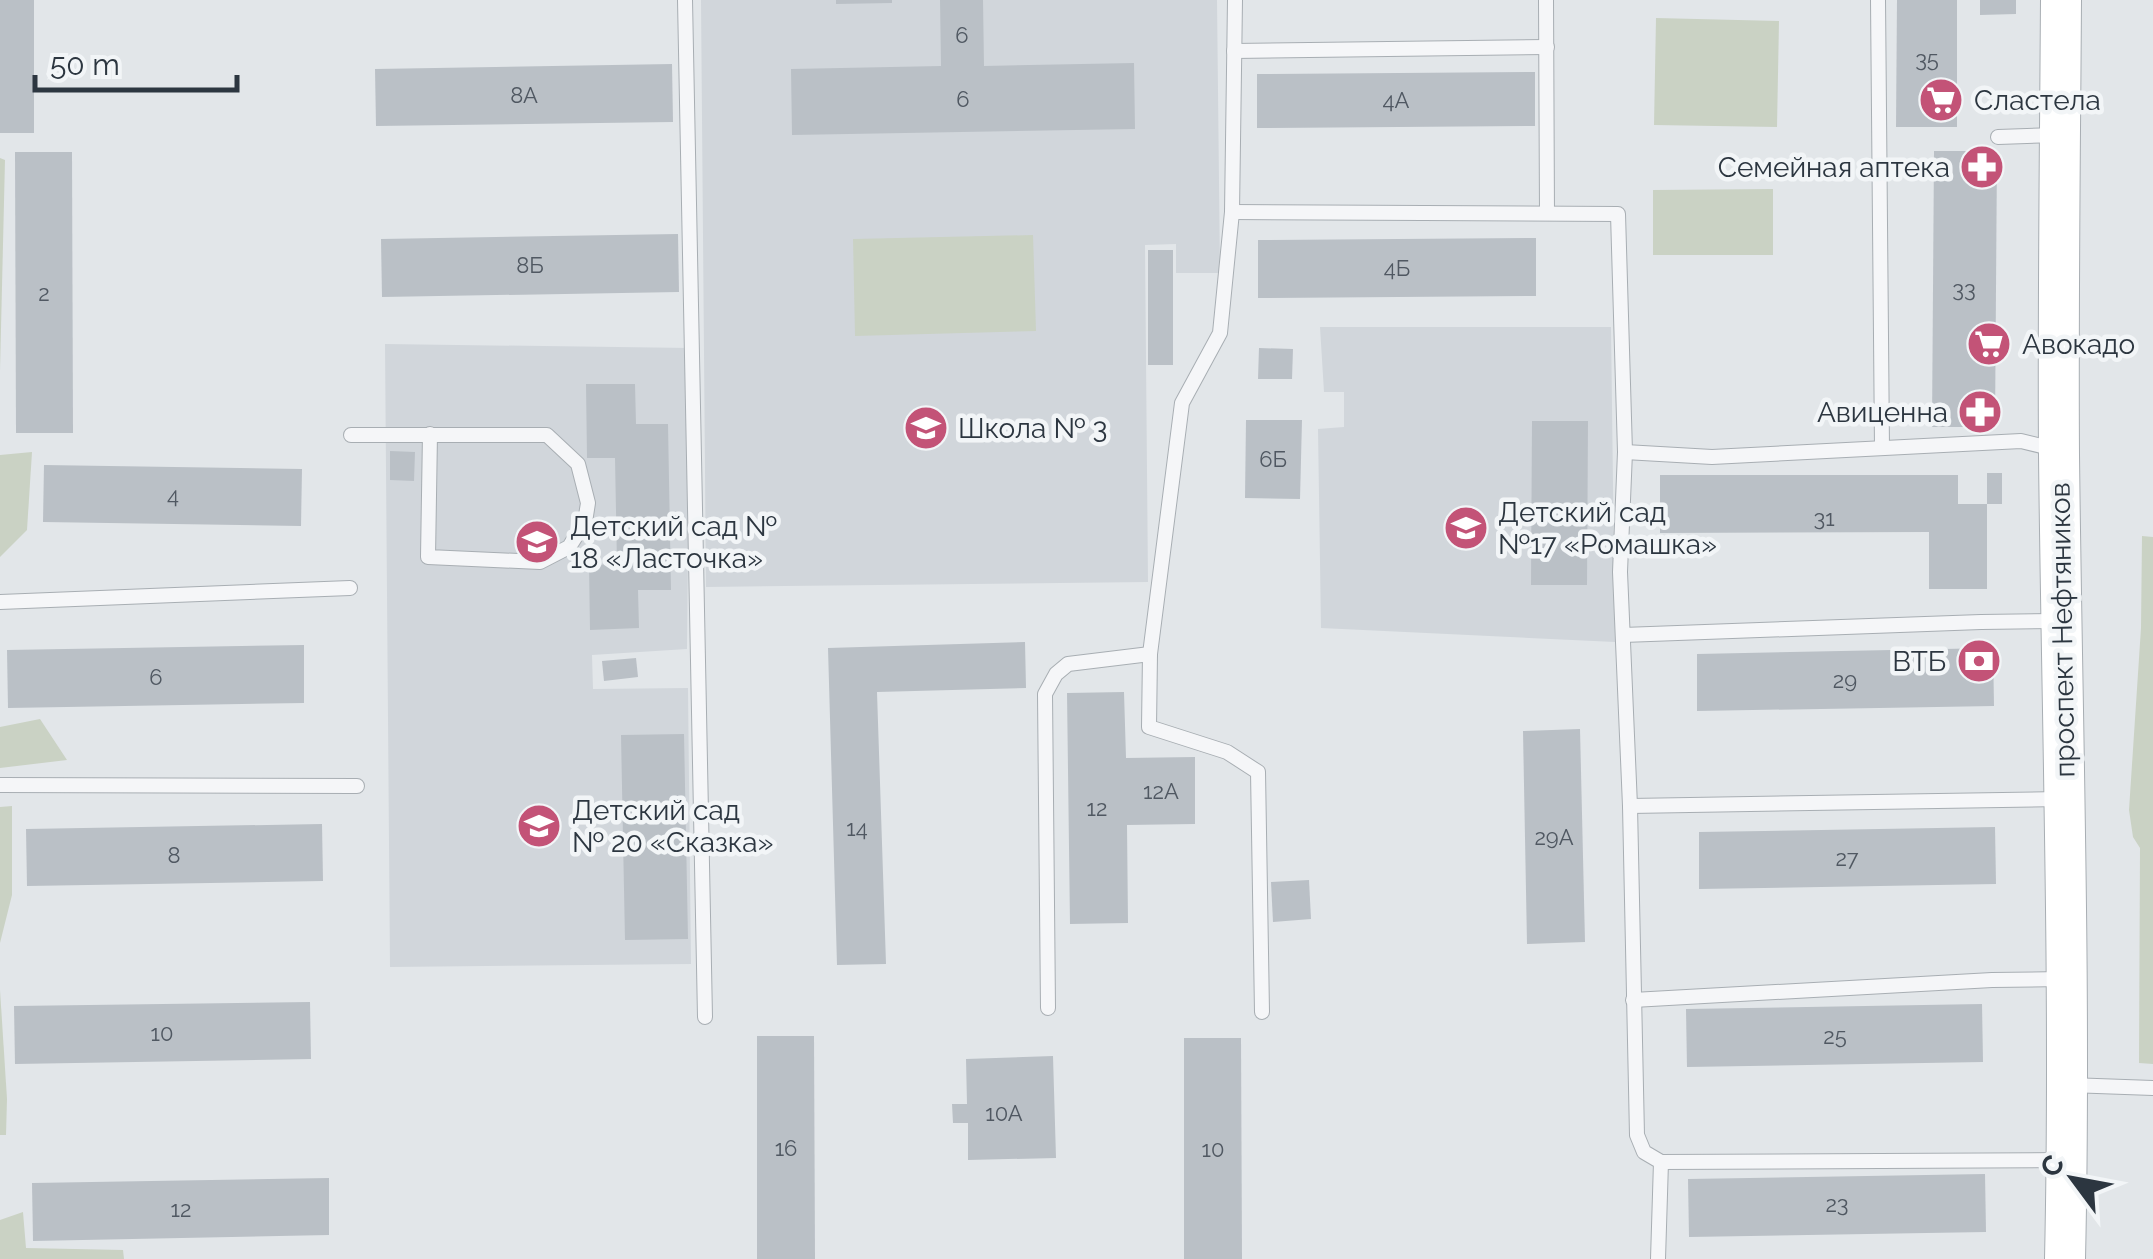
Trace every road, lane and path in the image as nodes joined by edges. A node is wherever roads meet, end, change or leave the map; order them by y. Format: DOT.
graph roads {
  1 [pos="685,0"];
  2 [pos="1235,0"];
  3 [pos="1546,0"];
  4 [pos="1878,0"];
  5 [pos="2061,0"];
  6 [pos="1547,46"];
  7 [pos="1234,50"];
  8 [pos="2060,135"];
  9 [pos="1998,138"];
  10 [pos="1232,212"];
  11 [pos="1547,213"];
  12 [pos="351,434"];
  13 [pos="430,434"];
  14 [pos="1882,448"];
  15 [pos="2059,450"];
  16 [pos="1625,452"];
  17 [pos="350,588"];
  18 [pos="0,602"];
  19 [pos="2064,621"];
  20 [pos="1623,635"];
  21 [pos="1150,654"];
  22 [pos="0,785"];
  23 [pos="357,786"];
  24 [pos="2065,800"];
  25 [pos="1630,806"];
  26 [pos="2066,979"];
  27 [pos="1633,1000"];
  28 [pos="1048,1008"];
  29 [pos="1262,1012"];
  30 [pos="705,1017"];
  31 [pos="2066,1084"];
  32 [pos="2153,1088"];
  33 [pos="2067,1160"];
  34 [pos="1661,1162"];
  35 [pos="1658,1259"];
  36 [pos="2065,1259"];
  1 -- 30 [label="lane"];
  2 -- 7 [label="lane"];
  3 -- 6 [label="lane"];
  4 -- 14 [label="lane"];
  5 -- 8 [label="main road, проспект Нефтяников"];
  6 -- 7 [label="lane"];
  6 -- 11 [label="lane"];
  7 -- 10 [label="lane"];
  8 -- 9 [label="lane"];
  8 -- 15 [label="main road, проспект Нефтяников"];
  10 -- 11 [label="lane"];
  10 -- 21 [label="lane"];
  11 -- 16 [label="lane"];
  12 -- 13 [label="lane"];
  13 -- 13 [label="lane"];
  14 -- 15 [label="lane"];
  14 -- 16 [label="lane"];
  15 -- 19 [label="main road, проспект Нефтяников"];
  16 -- 20 [label="lane"];
  17 -- 18 [label="lane"];
  19 -- 20 [label="lane"];
  19 -- 24 [label="main road, проспект Нефтяников"];
  20 -- 25 [label="lane"];
  21 -- 28 [label="lane"];
  21 -- 29 [label="lane"];
  22 -- 23 [label="lane"];
  24 -- 25 [label="lane"];
  24 -- 26 [label="main road, проспект Нефтяников"];
  25 -- 27 [label="lane"];
  26 -- 27 [label="lane"];
  26 -- 31 [label="main road, проспект Нефтяников"];
  27 -- 34 [label="lane"];
  31 -- 32 [label="lane"];
  31 -- 33 [label="main road, проспект Нефтяников"];
  33 -- 34 [label="lane"];
  33 -- 36 [label="main road, проспект Нефтяников"];
  34 -- 35 [label="lane"];
}
